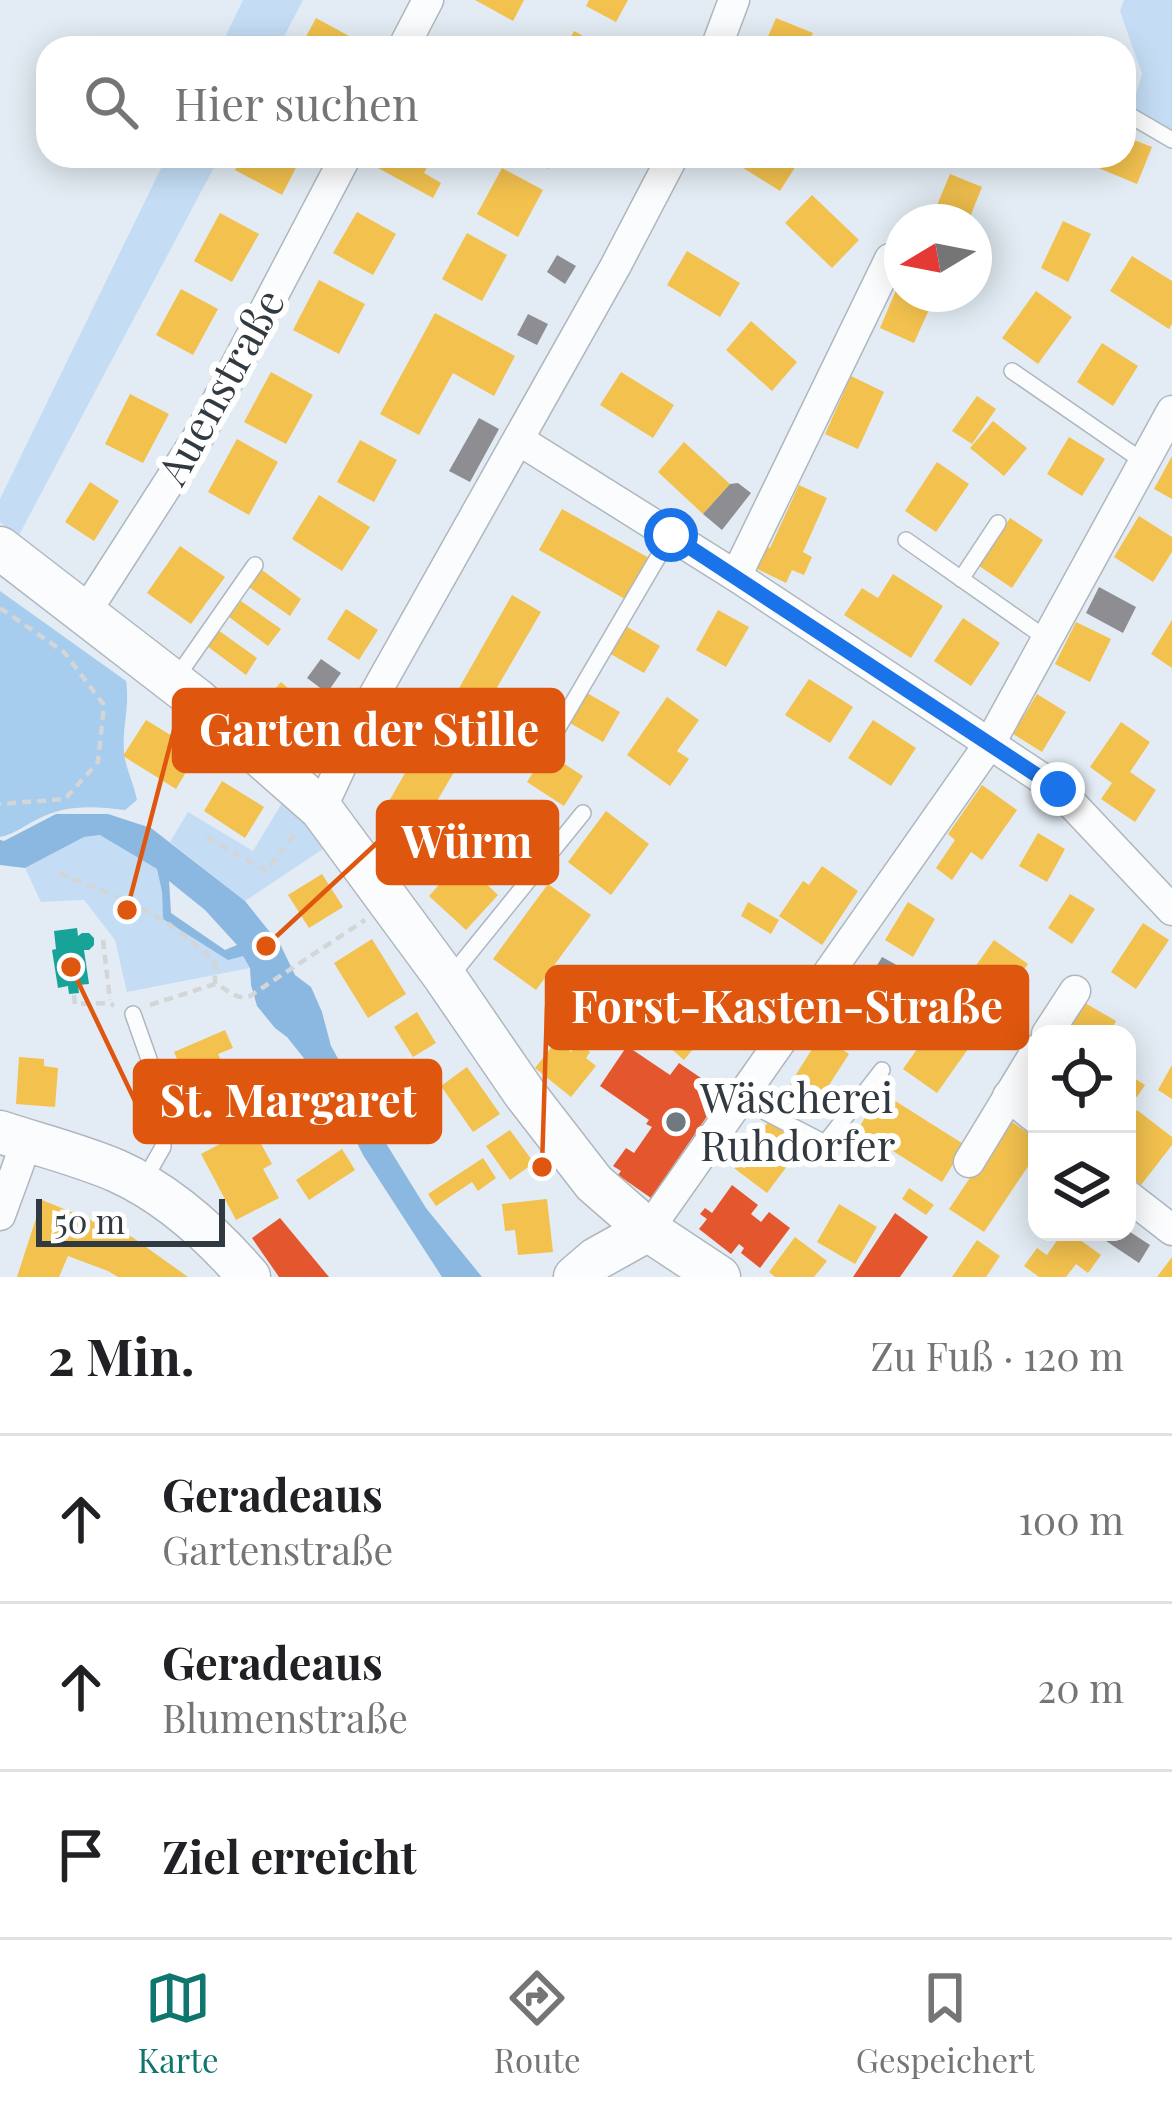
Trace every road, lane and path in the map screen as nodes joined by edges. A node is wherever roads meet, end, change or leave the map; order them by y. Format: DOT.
graph roads {
  1 [pos="428,0"];
  2 [pos="734,0"];
  3 [pos="409,36"];
  4 [pos="720,36"];
  5 [pos="1136,119"];
  6 [pos="1172,140"];
  7 [pos="340,168"];
  8 [pos="667,168"];
  9 [pos="884,272"];
  10 [pos="1012,371"];
  11 [pos="1172,411"];
  12 [pos="519,440"];
  13 [pos="1144,462"];
  14 [pos="998,523"];
  15 [pos="671,535"];
  16 [pos="906,540"];
  17 [pos="0,548"];
  18 [pos="255,565"];
  19 [pos="736,576"];
  20 [pos="961,579"];
  21 [pos="0,608"];
  22 [pos="85,613"];
  23 [pos="1047,639"];
  24 [pos="174,682"];
  25 [pos="990,743"];
  26 [pos="548,745"];
  27 [pos="0,804"];
  28 [pos="314,813"];
  29 [pos="583,813"];
  30 [pos="207,837"];
  31 [pos="59,873"];
  32 [pos="1172,910"];
  33 [pos="354,927"];
  34 [pos="104,940"];
  35 [pos="444,976"];
  36 [pos="215,984"];
  37 [pos="1075,991"];
  38 [pos="74,995"];
  39 [pos="110,1003"];
  40 [pos="133,1014"];
  41 [pos="1053,1025"];
  42 [pos="1028,1064"];
  43 [pos="881,1070"];
  44 [pos="1008,1096"];
  45 [pos="740,1100"];
  46 [pos="1028,1112"];
  47 [pos="13,1137"];
  48 [pos="969,1162"];
  49 [pos="141,1184"];
  50 [pos="1136,1202"];
  51 [pos="0,1215"];
  52 [pos="648,1230"];
  53 [pos="1172,1230"];
  54 [pos="249,1277"];
  55 [pos="575,1277"];
  56 [pos="719,1277"];
  1 -- 3 [label="street"];
  2 -- 4 [label="street"];
  5 -- 6 [label="lane"];
  7 -- 22 [label="street, Auenstraße"];
  8 -- 12 [label="street"];
  9 -- 19 [label="street"];
  10 -- 13 [label="lane"];
  11 -- 13 [label="street"];
  12 -- 15 [label="street"];
  12 -- 28 [label="street"];
  13 -- 23 [label="street"];
  14 -- 20 [label="lane"];
  15 -- 19 [label="street"];
  15 -- 26 [label="lane"];
  16 -- 20 [label="lane"];
  17 -- 22 [label="main road"];
  18 -- 24 [label="lane"];
  19 -- 25 [label="street"];
  20 -- 23 [label="lane"];
  21 -- 27 [label="path"];
  22 -- 24 [label="main road"];
  23 -- 25 [label="street"];
  24 -- 28 [label="main road"];
  25 -- 32 [label="street"];
  25 -- 45 [label="street"];
  28 -- 30 [label="path"];
  28 -- 35 [label="main road"];
  29 -- 35 [label="lane"];
  31 -- 36 [label="path"];
  33 -- 36 [label="path"];
  34 -- 39 [label="path"];
  35 -- 52 [label="main road"];
  36 -- 40 [label="path"];
  37 -- 41 [label="street"];
  38 -- 39 [label="path"];
  39 -- 40 [label="path"];
  40 -- 49 [label="lane"];
  42 -- 44 [label="street"];
  43 -- 45 [label="lane"];
  44 -- 46 [label="street"];
  44 -- 48 [label="street"];
  45 -- 52 [label="street"];
  47 -- 49 [label="main road"];
  47 -- 51 [label="street"];
  49 -- 54 [label="main road"];
  50 -- 53 [label="street"];
  52 -- 55 [label="main road"];
  52 -- 56 [label="main road"];
}
